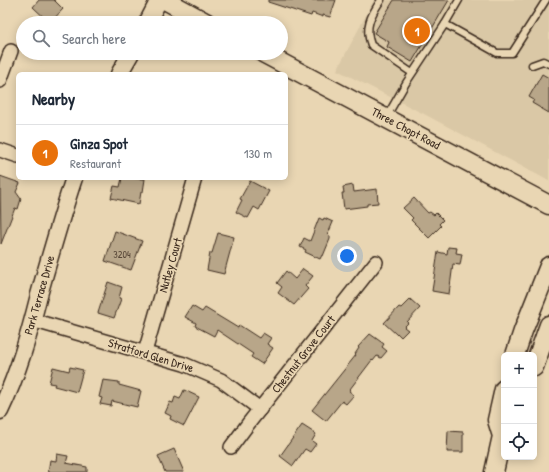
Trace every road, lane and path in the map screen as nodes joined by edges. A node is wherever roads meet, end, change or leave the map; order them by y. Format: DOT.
graph roads {
  1 [pos="159,0"];
  2 [pos="165,0"];
  3 [pos="380,0"];
  4 [pos="459,0"];
  5 [pos="546,0"];
  6 [pos="151,16"];
  7 [pos="194,16"];
  8 [pos="445,24"];
  9 [pos="11,51"];
  10 [pos="127,60"];
  11 [pos="276,60"];
  12 [pos="549,64"];
  13 [pos="532,66"];
  14 [pos="120,72"];
  15 [pos="412,74"];
  16 [pos="0,81"];
  17 [pos="387,118"];
  18 [pos="0,150"];
  19 [pos="16,155"];
  20 [pos="73,180"];
  21 [pos="194,180"];
  22 [pos="549,205"];
  23 [pos="376,262"];
  24 [pos="549,266"];
  25 [pos="32,320"];
  26 [pos="549,324"];
  27 [pos="145,352"];
  28 [pos="516,352"];
  29 [pos="537,358"];
  30 [pos="501,402"];
  31 [pos="260,409"];
  32 [pos="0,411"];
  33 [pos="501,431"];
  34 [pos="501,444"];
  35 [pos="231,447"];
  36 [pos="494,472"];
  1 -- 6 [label="street"];
  2 -- 7 [label="main road"];
  3 -- 15 [label="lane"];
  4 -- 8 [label="lane"];
  5 -- 8 [label="lane"];
  8 -- 15 [label="lane"];
  9 -- 16 [label="street"];
  10 -- 14 [label="street"];
  11 -- 17 [label="main road, Three Chopt Road"];
  12 -- 13 [label="lane"];
  15 -- 17 [label="lane"];
  17 -- 22 [label="main road, Three Chopt Road"];
  18 -- 19 [label="street"];
  20 -- 25 [label="street, Park Terrace Drive"];
  21 -- 27 [label="street, Nutley Court"];
  23 -- 31 [label="street, Chestnut Grove Court"];
  24 -- 28 [label="main road"];
  25 -- 27 [label="street, Stratford Glen Drive"];
  25 -- 32 [label="street, Park Terrace Drive"];
  26 -- 29 [label="main road"];
  27 -- 31 [label="street, Stratford Glen Drive"];
  30 -- 33 [label="main road"];
  31 -- 35 [label="street, Chestnut Grove Court"];
  34 -- 36 [label="main road"];
}
